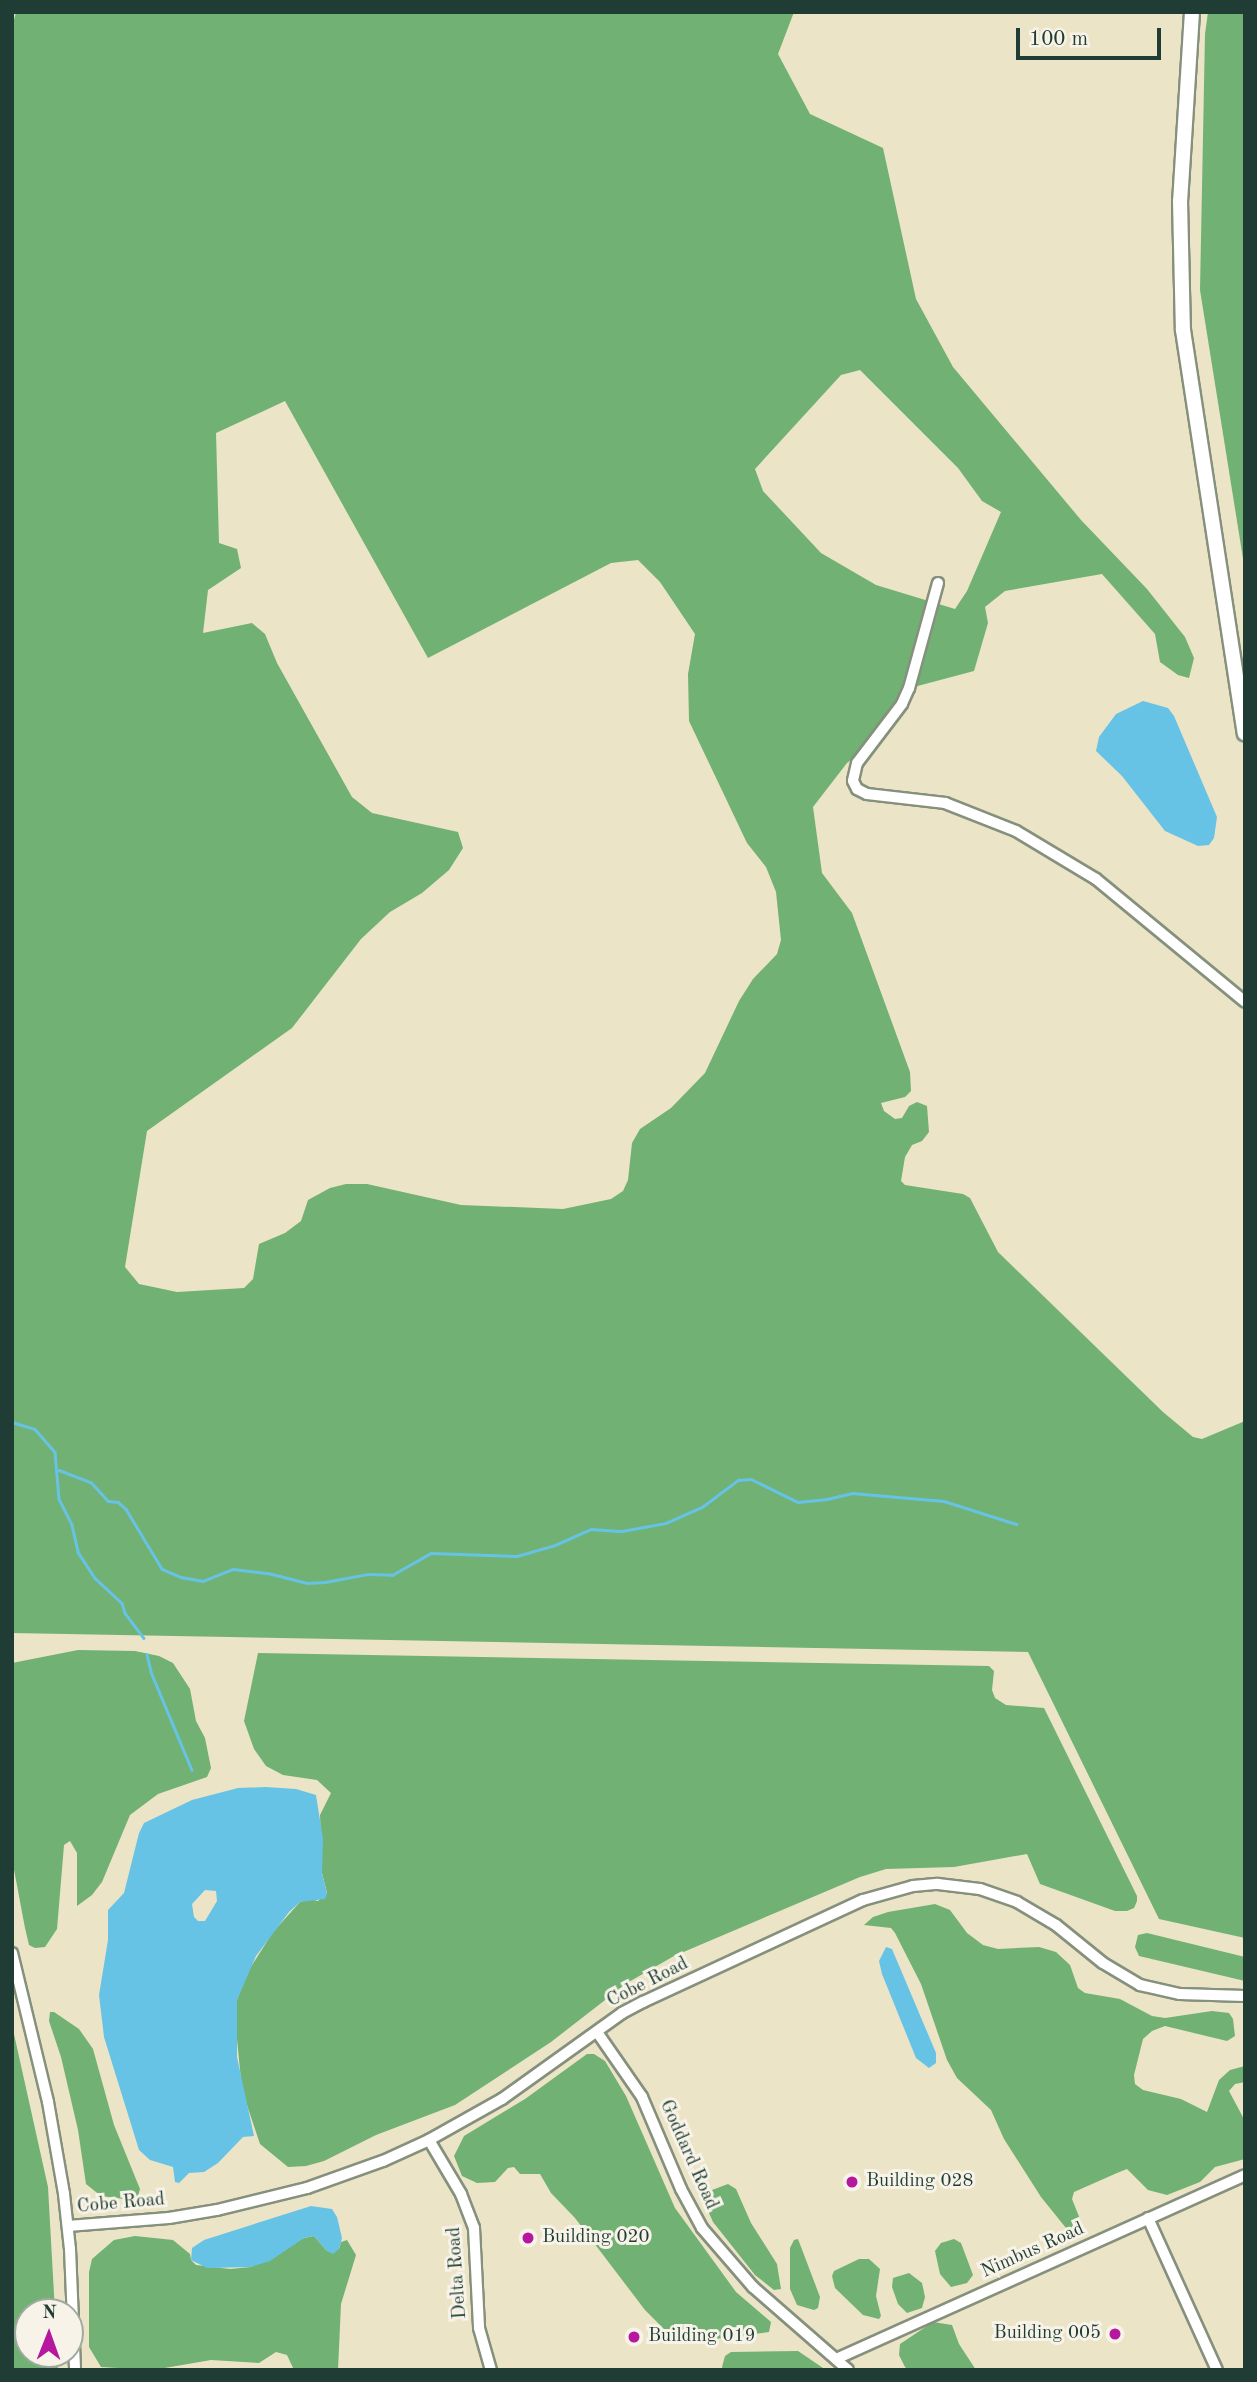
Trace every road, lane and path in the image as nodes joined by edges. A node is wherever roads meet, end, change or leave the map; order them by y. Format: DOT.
graph roads {
  1 [pos="1192,12"];
  2 [pos="938,583"];
  3 [pos="1245,733"];
  4 [pos="1245,1002"];
  5 [pos="12,1953"];
  6 [pos="1245,1996"];
  7 [pos="597,2032"];
  8 [pos="429,2140"];
  9 [pos="1245,2175"];
  10 [pos="1148,2218"];
  11 [pos="68,2226"];
  12 [pos="836,2359"];
  13 [pos="75,2370"];
  14 [pos="491,2370"];
  15 [pos="848,2370"];
  16 [pos="1217,2370"];
  1 -- 3 [label="main road"];
  2 -- 4 [label="street"];
  5 -- 11 [label="street"];
  6 -- 7 [label="street, Cobe Road"];
  7 -- 8 [label="street, Cobe Road"];
  7 -- 12 [label="street, Goddard Road"];
  8 -- 11 [label="street, Cobe Road"];
  8 -- 14 [label="street, Delta Road"];
  9 -- 10 [label="street, Nimbus Road"];
  10 -- 12 [label="street, Nimbus Road"];
  10 -- 16 [label="street"];
  11 -- 13 [label="street"];
  12 -- 15 [label="street, Goddard Road"];
}
